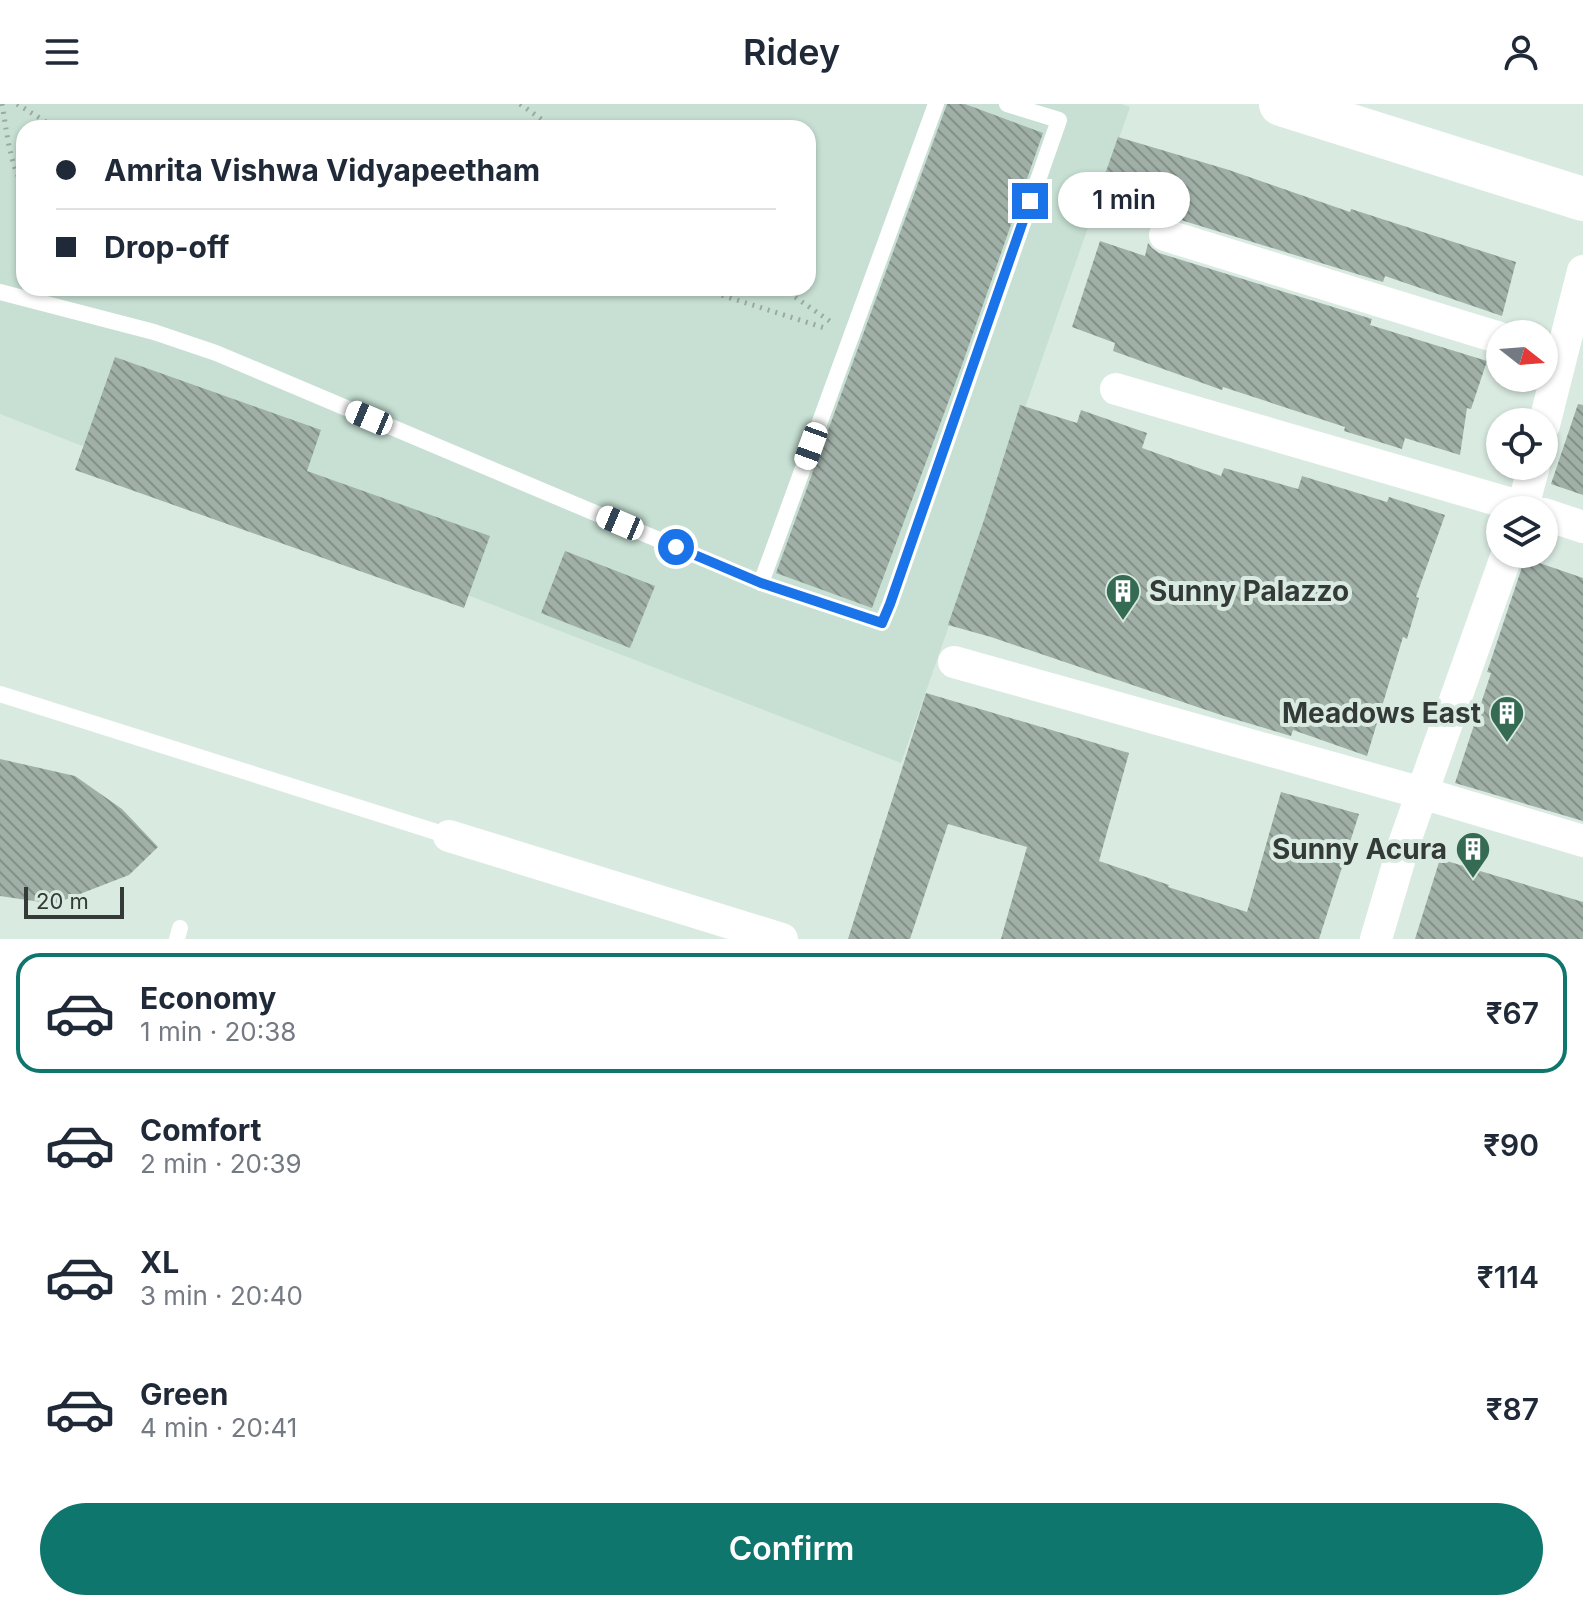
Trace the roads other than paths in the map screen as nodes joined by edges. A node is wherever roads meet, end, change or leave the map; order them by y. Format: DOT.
graph roads {
  1 [pos="936,104"];
  2 [pos="1007,104"];
  3 [pos="1281,104"];
  4 [pos="1583,199"];
  5 [pos="1165,235"];
  6 [pos="1583,271"];
  7 [pos="0,292"];
  8 [pos="1486,334"];
  9 [pos="1563,358"];
  10 [pos="1116,389"];
  11 [pos="1549,408"];
  12 [pos="1486,497"];
  13 [pos="1558,519"];
  14 [pos="1583,527"];
  15 [pos="1502,568"];
  16 [pos="761,583"];
  17 [pos="954,662"];
  18 [pos="0,694"];
  19 [pos="1422,793"];
  20 [pos="449,836"];
  21 [pos="1583,841"];
  22 [pos="782,939"];
  23 [pos="1376,939"];
  1 -- 16 [label="lane"];
  2 -- 16 [label="lane"];
  3 -- 4 [label="main road"];
  5 -- 8 [label="street"];
  6 -- 9 [label="street"];
  7 -- 16 [label="lane"];
  9 -- 11 [label="street"];
  10 -- 12 [label="street"];
  13 -- 14 [label="street"];
  15 -- 19 [label="street"];
  17 -- 19 [label="street"];
  18 -- 20 [label="lane"];
  19 -- 21 [label="street"];
  19 -- 23 [label="street"];
  20 -- 22 [label="street"];
}
